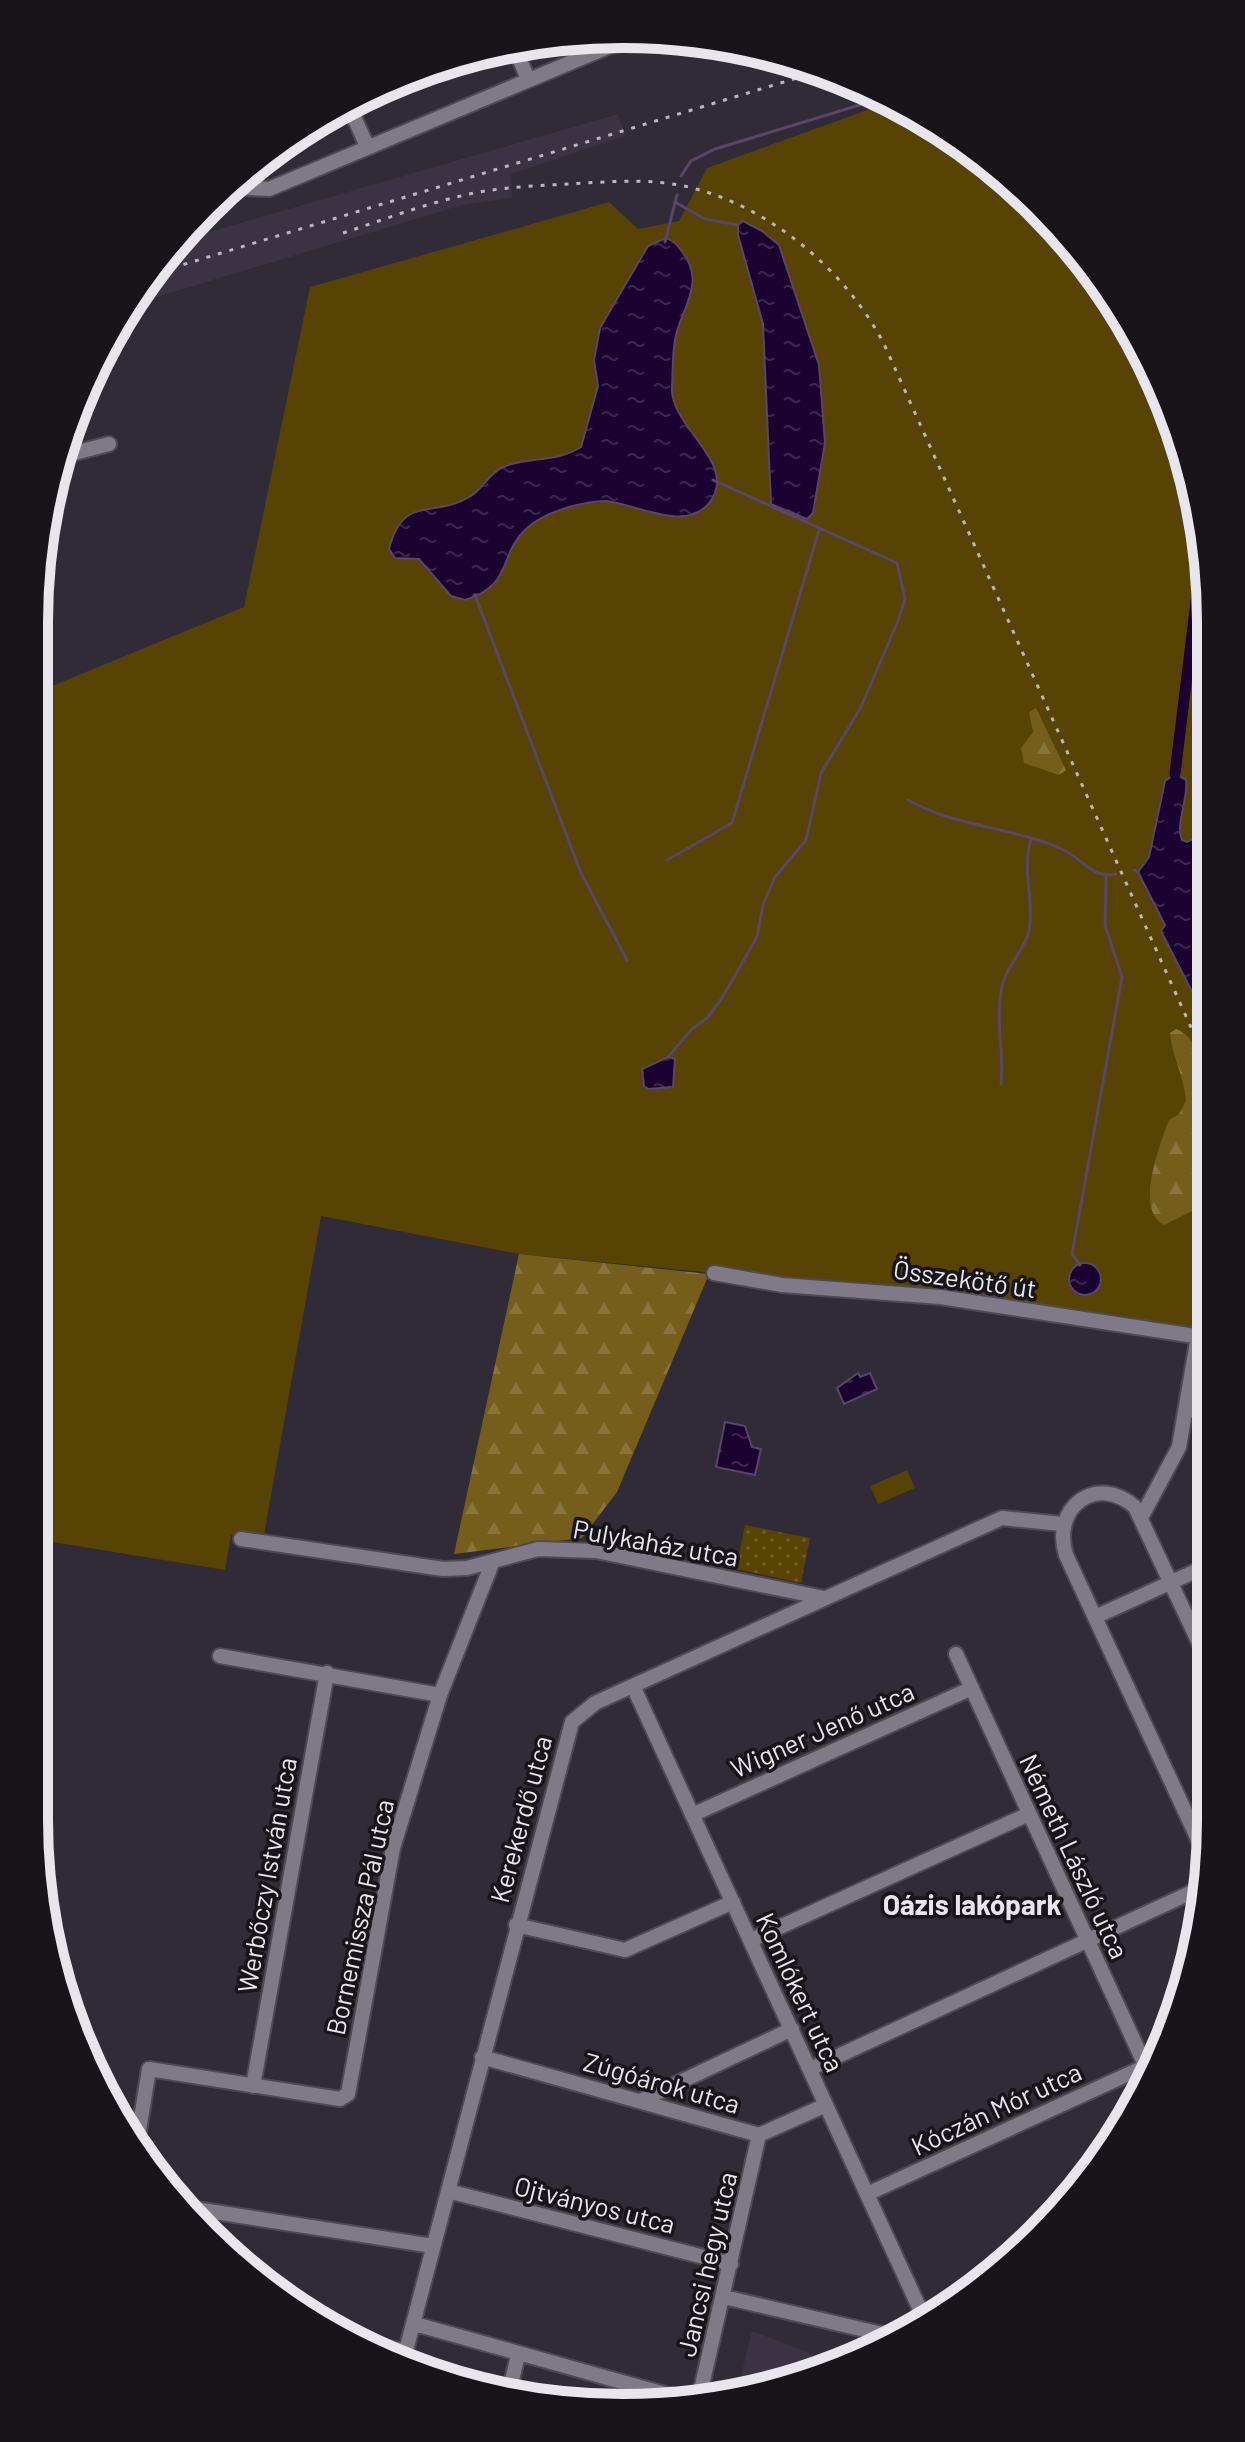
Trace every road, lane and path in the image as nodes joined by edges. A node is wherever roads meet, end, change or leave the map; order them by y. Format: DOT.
graph roads {
  1 [pos="603,49"];
  2 [pos="519,58"];
  3 [pos="528,79"];
  4 [pos="353,115"];
  5 [pos="367,146"];
  6 [pos="248,188"];
  7 [pos="109,444"];
  8 [pos="74,453"];
  9 [pos="714,1273"];
  10 [pos="1197,1336"];
  11 [pos="1197,1364"];
  12 [pos="1187,1409"];
  13 [pos="1197,1411"];
  14 [pos="1142,1516"];
  15 [pos="1062,1524"];
  16 [pos="241,1539"];
  17 [pos="493,1561"];
  18 [pos="1197,1571"];
  19 [pos="1172,1582"];
  20 [pos="825,1598"];
  21 [pos="1095,1617"];
  22 [pos="1197,1637"];
  23 [pos="956,1654"];
  24 [pos="220,1656"];
  25 [pos="327,1673"];
  26 [pos="633,1686"];
  27 [pos="972,1688"];
  28 [pos="440,1695"];
  29 [pos="1029,1814"];
  30 [pos="692,1815"];
  31 [pos="1197,1836"];
  32 [pos="1192,1892"];
  33 [pos="733,1902"];
  34 [pos="516,1925"];
  35 [pos="1087,1939"];
  36 [pos="751,1940"];
  37 [pos="792,2029"];
  38 [pos="482,2057"];
  39 [pos="1143,2062"];
  40 [pos="810,2069"];
  41 [pos="1136,2077"];
  42 [pos="253,2086"];
  43 [pos="642,2100"];
  44 [pos="826,2105"];
  45 [pos="139,2130"];
  46 [pos="759,2135"];
  47 [pos="448,2191"];
  48 [pos="867,2194"];
  49 [pos="202,2210"];
  50 [pos="433,2246"];
  51 [pos="731,2264"];
  52 [pos="724,2297"];
  53 [pos="921,2310"];
  54 [pos="415,2324"];
  55 [pos="880,2333"];
  56 [pos="406,2351"];
  57 [pos="518,2355"];
  58 [pos="511,2383"];
  59 [pos="702,2388"];
  60 [pos="660,2393"];
  1 -- 3 [label="street"];
  2 -- 3 [label="street"];
  3 -- 5 [label="street"];
  4 -- 5 [label="street"];
  5 -- 6 [label="street"];
  7 -- 8 [label="street"];
  9 -- 10 [label="street, Összekötő út"];
  11 -- 12 [label="street"];
  12 -- 13 [label="street"];
  12 -- 14 [label="street"];
  14 -- 15 [label="street"];
  14 -- 19 [label="street"];
  15 -- 20 [label="street, Kerekerdő utca"];
  15 -- 21 [label="street"];
  16 -- 17 [label="street, Pulykaház utca"];
  17 -- 20 [label="street, Pulykaház utca"];
  17 -- 28 [label="street, Bornemissza Pál utca"];
  18 -- 19 [label="street"];
  19 -- 21 [label="street"];
  19 -- 22 [label="street"];
  20 -- 26 [label="street, Kerekerdő utca"];
  21 -- 31 [label="street"];
  23 -- 27 [label="street, Németh László utca"];
  24 -- 25 [label="street"];
  25 -- 28 [label="street"];
  25 -- 42 [label="street, Werbőczy István utca"];
  26 -- 30 [label="street, Komlókert utca"];
  26 -- 34 [label="street, Kerekerdő utca"];
  27 -- 29 [label="street, Németh László utca"];
  27 -- 30 [label="street, Wigner Jenő utca"];
  28 -- 42 [label="street, Bornemissza Pál utca"];
  29 -- 35 [label="street, Németh László utca"];
  29 -- 36 [label="street"];
  30 -- 33 [label="street, Komlókert utca"];
  32 -- 35 [label="street"];
  33 -- 34 [label="street"];
  33 -- 36 [label="street, Komlókert utca"];
  34 -- 38 [label="street, Kerekerdő utca"];
  35 -- 39 [label="street, Németh László utca"];
  35 -- 40 [label="street"];
  36 -- 37 [label="street, Komlókert utca"];
  37 -- 40 [label="street, Komlókert utca"];
  37 -- 43 [label="street"];
  38 -- 43 [label="street, Zúgóárok utca"];
  38 -- 47 [label="street, Kerekerdő utca"];
  40 -- 44 [label="street, Komlókert utca"];
  41 -- 48 [label="street, Kóczán Mór utca"];
  42 -- 45 [label="street, Bornemissza Pál utca"];
  43 -- 46 [label="street, Zúgóárok utca"];
  44 -- 46 [label="street, Zúgóárok utca"];
  44 -- 48 [label="street, Komlókert utca"];
  46 -- 51 [label="street, Jancsi hegy utca"];
  47 -- 50 [label="street, Kerekerdő utca"];
  47 -- 51 [label="street, Ojtványos utca"];
  48 -- 53 [label="street, Komlókert utca"];
  49 -- 50 [label="street"];
  50 -- 54 [label="street, Kerekerdő utca"];
  51 -- 52 [label="street, Jancsi hegy utca"];
  52 -- 55 [label="street"];
  52 -- 59 [label="street, Jancsi hegy utca"];
  54 -- 56 [label="street, Kerekerdő utca"];
  54 -- 57 [label="street"];
  57 -- 58 [label="street"];
  57 -- 60 [label="street"];
}
